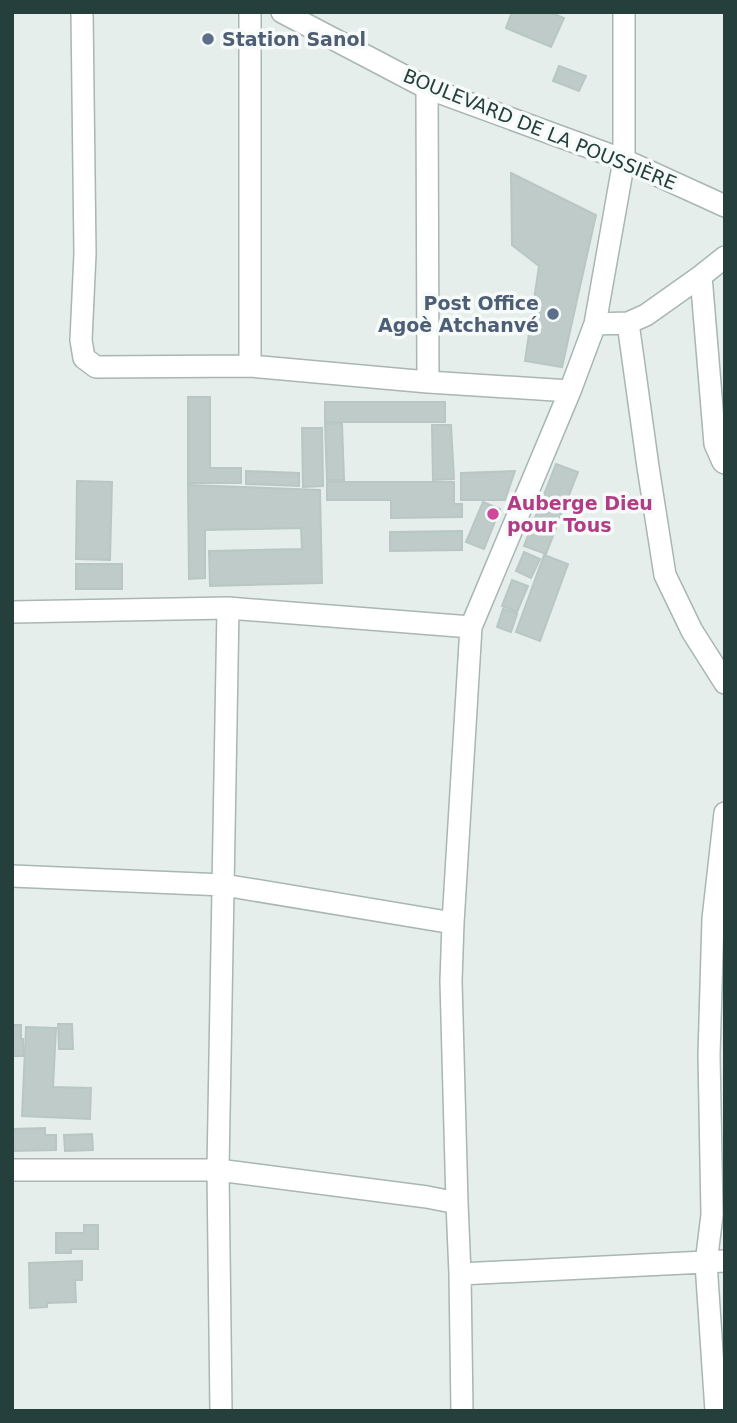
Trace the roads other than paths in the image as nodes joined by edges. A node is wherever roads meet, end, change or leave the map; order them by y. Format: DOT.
graph roads {
  1 [pos="82,12"];
  2 [pos="250,12"];
  3 [pos="282,12"];
  4 [pos="624,12"];
  5 [pos="312,19"];
  6 [pos="427,88"];
  7 [pos="624,160"];
  8 [pos="725,206"];
  9 [pos="725,257"];
  10 [pos="701,276"];
  11 [pos="628,323"];
  12 [pos="595,324"];
  13 [pos="250,366"];
  14 [pos="428,382"];
  15 [pos="570,391"];
  16 [pos="725,463"];
  17 [pos="228,608"];
  18 [pos="12,612"];
  19 [pos="471,628"];
  20 [pos="725,683"];
  21 [pos="725,813"];
  22 [pos="12,876"];
  23 [pos="224,885"];
  24 [pos="719,919"];
  25 [pos="453,923"];
  26 [pos="717,1083"];
  27 [pos="12,1170"];
  28 [pos="218,1170"];
  29 [pos="457,1203"];
  30 [pos="715,1262"];
  31 [pos="460,1274"];
  32 [pos="220,1411"];
  33 [pos="462,1411"];
  34 [pos="716,1411"];
  1 -- 13 [label="street"];
  2 -- 13 [label="street"];
  3 -- 5 [label="street, BOULEVARD DE LA POUSSIÈRE"];
  4 -- 7 [label="street"];
  5 -- 6 [label="street, BOULEVARD DE LA POUSSIÈRE"];
  6 -- 7 [label="street, BOULEVARD DE LA POUSSIÈRE"];
  6 -- 14 [label="street"];
  7 -- 8 [label="street, BOULEVARD DE LA POUSSIÈRE"];
  7 -- 12 [label="street"];
  9 -- 10 [label="street"];
  10 -- 11 [label="street"];
  10 -- 16 [label="street"];
  11 -- 12 [label="street"];
  11 -- 20 [label="street"];
  12 -- 15 [label="street"];
  13 -- 14 [label="street"];
  14 -- 15 [label="street"];
  15 -- 19 [label="street"];
  17 -- 18 [label="street"];
  17 -- 19 [label="street"];
  17 -- 23 [label="street"];
  19 -- 25 [label="street"];
  21 -- 24 [label="street"];
  22 -- 23 [label="street"];
  23 -- 25 [label="street"];
  23 -- 28 [label="street"];
  24 -- 26 [label="street"];
  25 -- 29 [label="street"];
  26 -- 30 [label="street"];
  27 -- 28 [label="street"];
  28 -- 29 [label="street"];
  28 -- 32 [label="street"];
  29 -- 31 [label="street"];
  30 -- 31 [label="street"];
  30 -- 34 [label="street"];
  31 -- 33 [label="street"];
}
